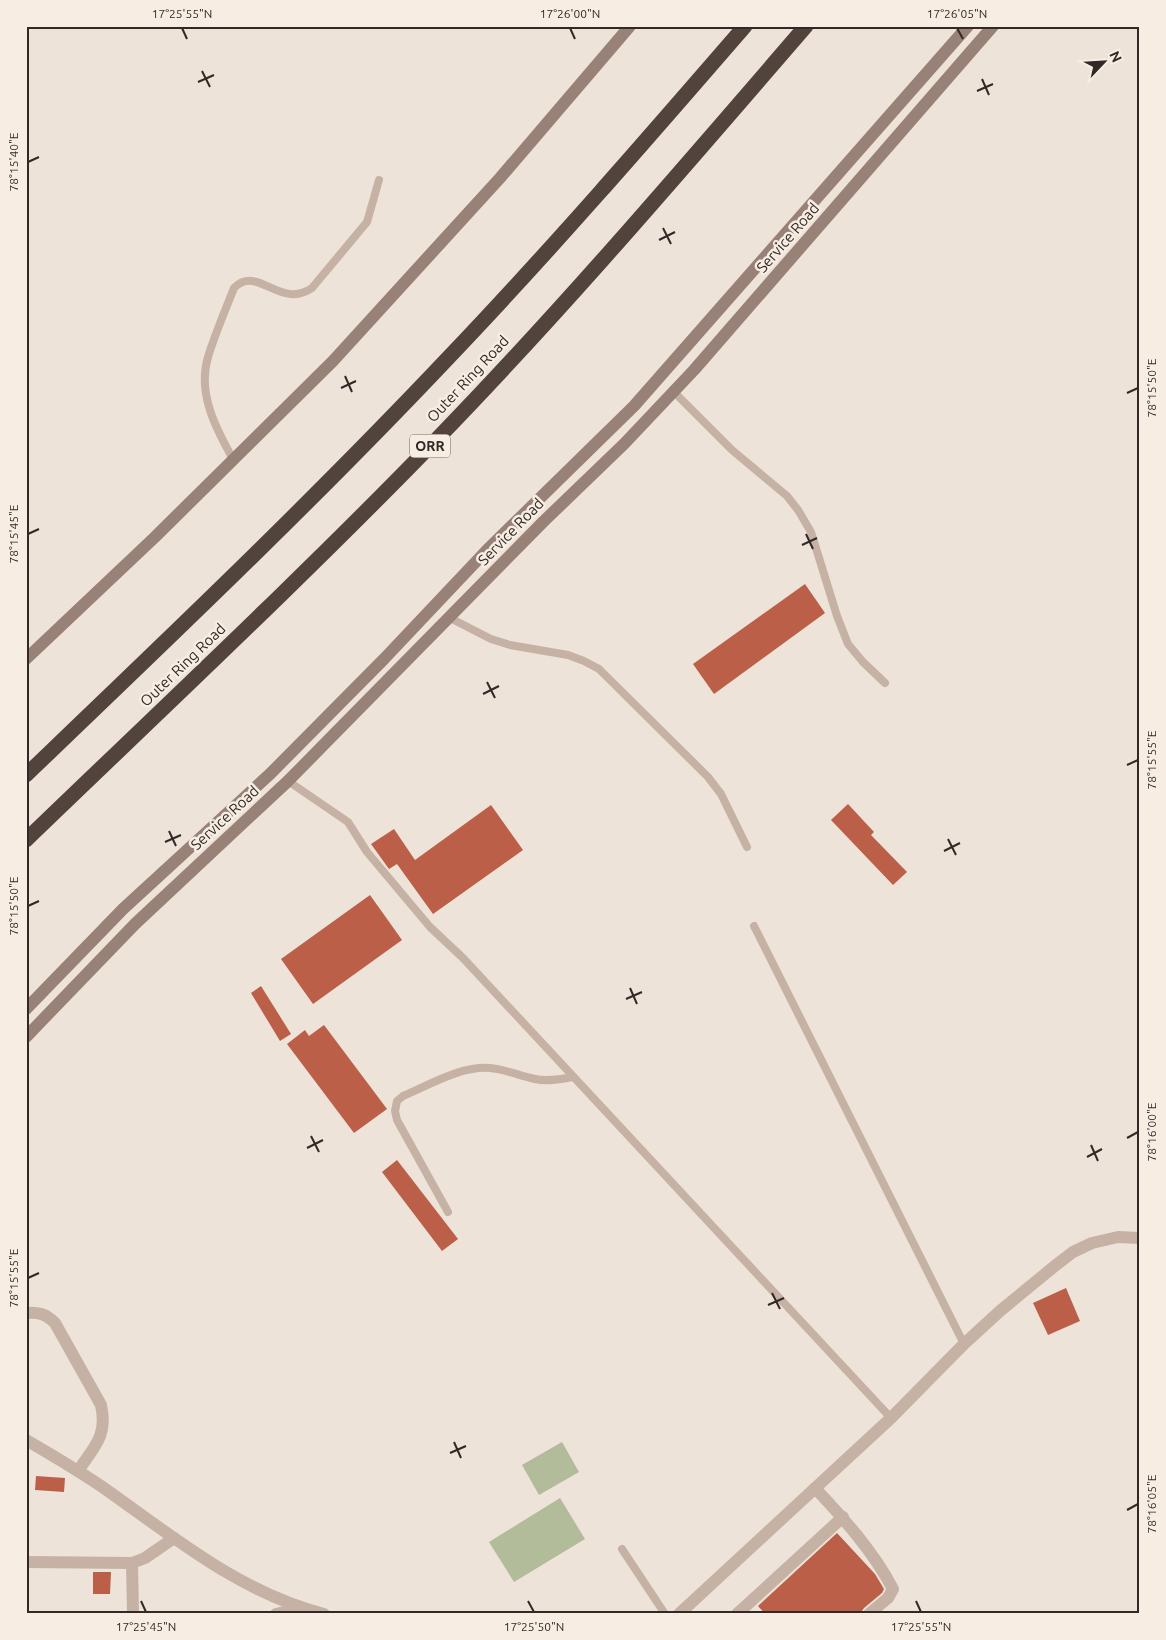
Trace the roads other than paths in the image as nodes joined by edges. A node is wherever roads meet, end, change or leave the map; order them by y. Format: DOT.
graph roads {
  1 [pos="630,26"];
  2 [pos="745,26"];
  3 [pos="806,26"];
  4 [pos="968,26"];
  5 [pos="994,26"];
  6 [pos="379,180"];
  7 [pos="674,392"];
  8 [pos="233,460"];
  9 [pos="450,618"];
  10 [pos="26,659"];
  11 [pos="885,683"];
  12 [pos="26,775"];
  13 [pos="288,781"];
  14 [pos="26,840"];
  15 [pos="747,848"];
  16 [pos="754,926"];
  17 [pos="26,1009"];
  18 [pos="26,1037"];
  19 [pos="573,1077"];
  20 [pos="448,1212"];
  21 [pos="1140,1238"];
  22 [pos="26,1313"];
  23 [pos="964,1344"];
  24 [pos="890,1418"];
  25 [pos="26,1440"];
  26 [pos="78,1471"];
  27 [pos="815,1488"];
  28 [pos="843,1517"];
  29 [pos="174,1538"];
  30 [pos="622,1549"];
  31 [pos="26,1562"];
  32 [pos="132,1562"];
  33 [pos="301,1608"];
  34 [pos="132,1614"];
  35 [pos="276,1614"];
  36 [pos="324,1614"];
  37 [pos="666,1614"];
  38 [pos="679,1614"];
  39 [pos="737,1614"];
  40 [pos="869,1614"];
  1 -- 8 [label="main road"];
  2 -- 12 [label="highway, Outer Ring Road"];
  3 -- 14 [label="highway, Outer Ring Road / ORR"];
  4 -- 17 [label="main road"];
  5 -- 7 [label="main road, Service Road"];
  6 -- 8 [label="lane"];
  7 -- 9 [label="main road, Service Road"];
  7 -- 11 [label="lane"];
  8 -- 10 [label="main road"];
  9 -- 13 [label="main road, Service Road"];
  9 -- 15 [label="lane"];
  13 -- 18 [label="main road, Service Road"];
  13 -- 19 [label="lane"];
  16 -- 23 [label="lane"];
  19 -- 20 [label="lane"];
  19 -- 24 [label="lane"];
  21 -- 23 [label="street"];
  22 -- 26 [label="street"];
  23 -- 24 [label="street"];
  24 -- 27 [label="street"];
  25 -- 26 [label="street"];
  26 -- 29 [label="street"];
  27 -- 28 [label="street"];
  27 -- 38 [label="street"];
  28 -- 39 [label="street"];
  28 -- 40 [label="street"];
  29 -- 32 [label="street"];
  29 -- 33 [label="street"];
  30 -- 37 [label="lane"];
  31 -- 32 [label="street"];
  32 -- 34 [label="street"];
  33 -- 35 [label="street"];
  33 -- 36 [label="street"];
}
